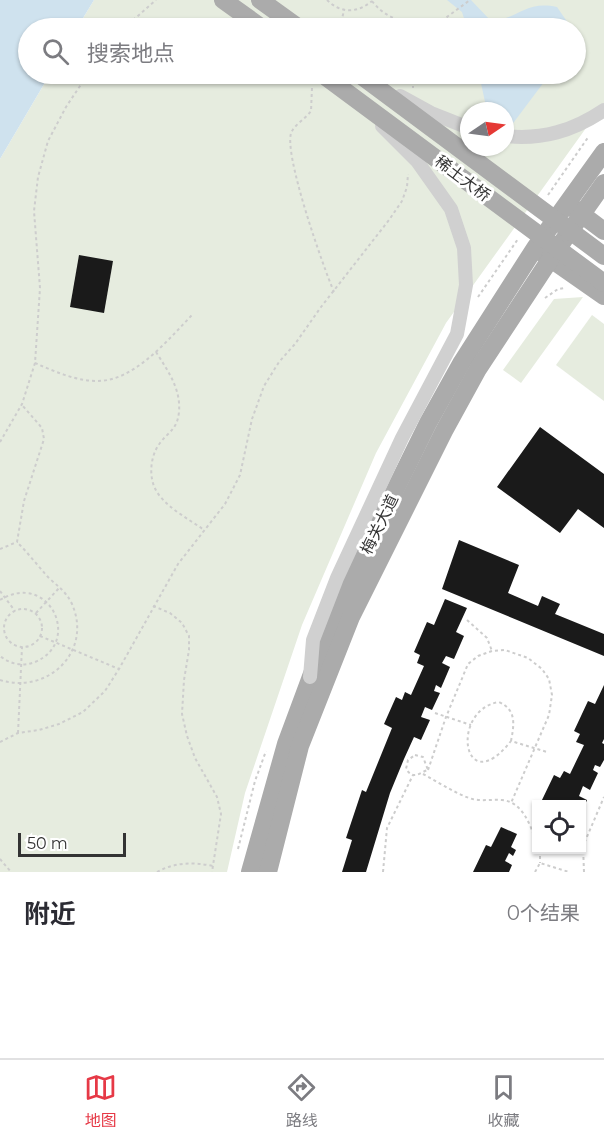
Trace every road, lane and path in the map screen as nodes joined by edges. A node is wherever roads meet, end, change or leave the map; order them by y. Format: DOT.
graph roads {
  1 [pos="156,0"];
  2 [pos="223,0"];
  3 [pos="260,0"];
  4 [pos="327,0"];
  5 [pos="373,0"];
  6 [pos="470,0"];
  7 [pos="344,10"];
  8 [pos="135,18"];
  9 [pos="248,18"];
  10 [pos="285,18"];
  11 [pos="342,18"];
  12 [pos="394,18"];
  13 [pos="447,18"];
  14 [pos="81,84"];
  15 [pos="316,84"];
  16 [pos="327,84"];
  17 [pos="373,84"];
  18 [pos="378,84"];
  19 [pos="413,84"];
  20 [pos="413,91"];
  21 [pos="349,93"];
  22 [pos="604,110"];
  23 [pos="460,124"];
  24 [pos="514,137"];
  25 [pos="604,152"];
  26 [pos="409,167"];
  27 [pos="604,183"];
  28 [pos="566,203"];
  29 [pos="582,213"];
  30 [pos="604,231"];
  31 [pos="535,248"];
  32 [pos="604,256"];
  33 [pos="551,258"];
  34 [pos="604,283"];
  35 [pos="334,292"];
  36 [pos="547,296"];
  37 [pos="604,296"];
  38 [pos="541,302"];
  39 [pos="192,315"];
  40 [pos="156,352"];
  41 [pos="35,363"];
  42 [pos="22,404"];
  43 [pos="0,442"];
  44 [pos="204,530"];
  45 [pos="18,542"];
  46 [pos="0,549"];
  47 [pos="60,587"];
  48 [pos="0,591"];
  49 [pos="5,597"];
  50 [pos="0,600"];
  51 [pos="46,602"];
  52 [pos="153,606"];
  53 [pos="15,611"];
  54 [pos="35,614"];
  55 [pos="467,620"];
  56 [pos="4,632"];
  57 [pos="0,634"];
  58 [pos="40,636"];
  59 [pos="55,642"];
  60 [pos="22,647"];
  61 [pos="72,650"];
  62 [pos="492,651"];
  63 [pos="0,656"];
  64 [pos="21,664"];
  65 [pos="119,669"];
  66 [pos="310,677"];
  67 [pos="0,680"];
  68 [pos="21,683"];
  69 [pos="435,713"];
  70 [pos="447,717"];
  71 [pos="471,725"];
  72 [pos="18,733"];
  73 [pos="510,741"];
  74 [pos="0,742"];
  75 [pos="534,748"];
  76 [pos="547,752"];
  77 [pos="428,770"];
  78 [pos="423,774"];
  79 [pos="413,775"];
  80 [pos="604,797"];
  81 [pos="511,803"];
  82 [pos="532,830"];
  83 [pos="540,854"];
  84 [pos="0,859"];
  85 [pos="540,863"];
  86 [pos="213,867"];
  87 [pos="12,872"];
  88 [pos="157,872"];
  89 [pos="212,872"];
  90 [pos="250,872"];
  91 [pos="268,872"];
  92 [pos="383,872"];
  93 [pos="535,872"];
  94 [pos="568,872"];
  95 [pos="584,872"];
  1 -- 8 [label="path"];
  2 -- 9 [label="main road"];
  3 -- 10 [label="main road"];
  4 -- 7 [label="path"];
  5 -- 7 [label="path"];
  5 -- 12 [label="path"];
  6 -- 13 [label="path"];
  7 -- 11 [label="path"];
  14 -- 41 [label="path"];
  15 -- 35 [label="path"];
  16 -- 21 [label="main road, 稀土大桥, bridge"];
  17 -- 32 [label="main road, 稀土大桥, bridge"];
  18 -- 23 [label="street, bridge"];
  19 -- 20 [label="path"];
  21 -- 34 [label="main road, 稀土大桥, bridge"];
  21 -- 66 [label="street, bridge"];
  22 -- 24 [label="street"];
  25 -- 28 [label="main road, 梅关大道"];
  26 -- 35 [label="path"];
  27 -- 29 [label="main road, 梅关大道"];
  28 -- 29 [label="main road"];
  28 -- 31 [label="main road, 梅关大道"];
  29 -- 30 [label="main road"];
  29 -- 33 [label="main road, 梅关大道"];
  31 -- 33 [label="main road"];
  31 -- 66 [label="main road, 梅关大道"];
  33 -- 37 [label="main road"];
  33 -- 91 [label="main road, 梅关大道"];
  35 -- 44 [label="path"];
  36 -- 38 [label="path"];
  39 -- 40 [label="path"];
  40 -- 41 [label="path"];
  40 -- 44 [label="path"];
  41 -- 42 [label="path"];
  42 -- 43 [label="path"];
  42 -- 45 [label="path"];
  44 -- 52 [label="path"];
  45 -- 46 [label="path"];
  45 -- 47 [label="path"];
  47 -- 51 [label="path"];
  47 -- 61 [label="path"];
  48 -- 49 [label="path"];
  49 -- 50 [label="path"];
  49 -- 51 [label="path"];
  49 -- 53 [label="path"];
  51 -- 54 [label="path"];
  51 -- 59 [label="path"];
  52 -- 65 [label="path"];
  52 -- 86 [label="path"];
  53 -- 54 [label="path"];
  53 -- 56 [label="path"];
  54 -- 58 [label="path"];
  55 -- 62 [label="path"];
  56 -- 57 [label="path"];
  56 -- 60 [label="path"];
  58 -- 59 [label="path"];
  58 -- 60 [label="path"];
  59 -- 61 [label="path"];
  59 -- 64 [label="path"];
  60 -- 64 [label="path"];
  61 -- 65 [label="path"];
  61 -- 68 [label="path"];
  62 -- 70 [label="path"];
  62 -- 75 [label="path"];
  63 -- 64 [label="path"];
  64 -- 68 [label="path"];
  65 -- 72 [label="path"];
  66 -- 90 [label="main road, 梅关大道"];
  67 -- 68 [label="path"];
  68 -- 72 [label="path"];
  69 -- 70 [label="path"];
  70 -- 71 [label="path"];
  70 -- 77 [label="path"];
  71 -- 73 [label="path"];
  71 -- 73 [label="path"];
  72 -- 74 [label="path"];
  73 -- 75 [label="path"];
  75 -- 76 [label="path"];
  75 -- 81 [label="path"];
  77 -- 78 [label="path"];
  77 -- 79 [label="path"];
  78 -- 79 [label="path"];
  78 -- 81 [label="path"];
  79 -- 92 [label="path"];
  80 -- 95 [label="path"];
  81 -- 82 [label="path"];
  83 -- 85 [label="path"];
  84 -- 87 [label="path"];
  85 -- 93 [label="path"];
  85 -- 94 [label="path"];
  86 -- 88 [label="path"];
  86 -- 89 [label="path"];
}
